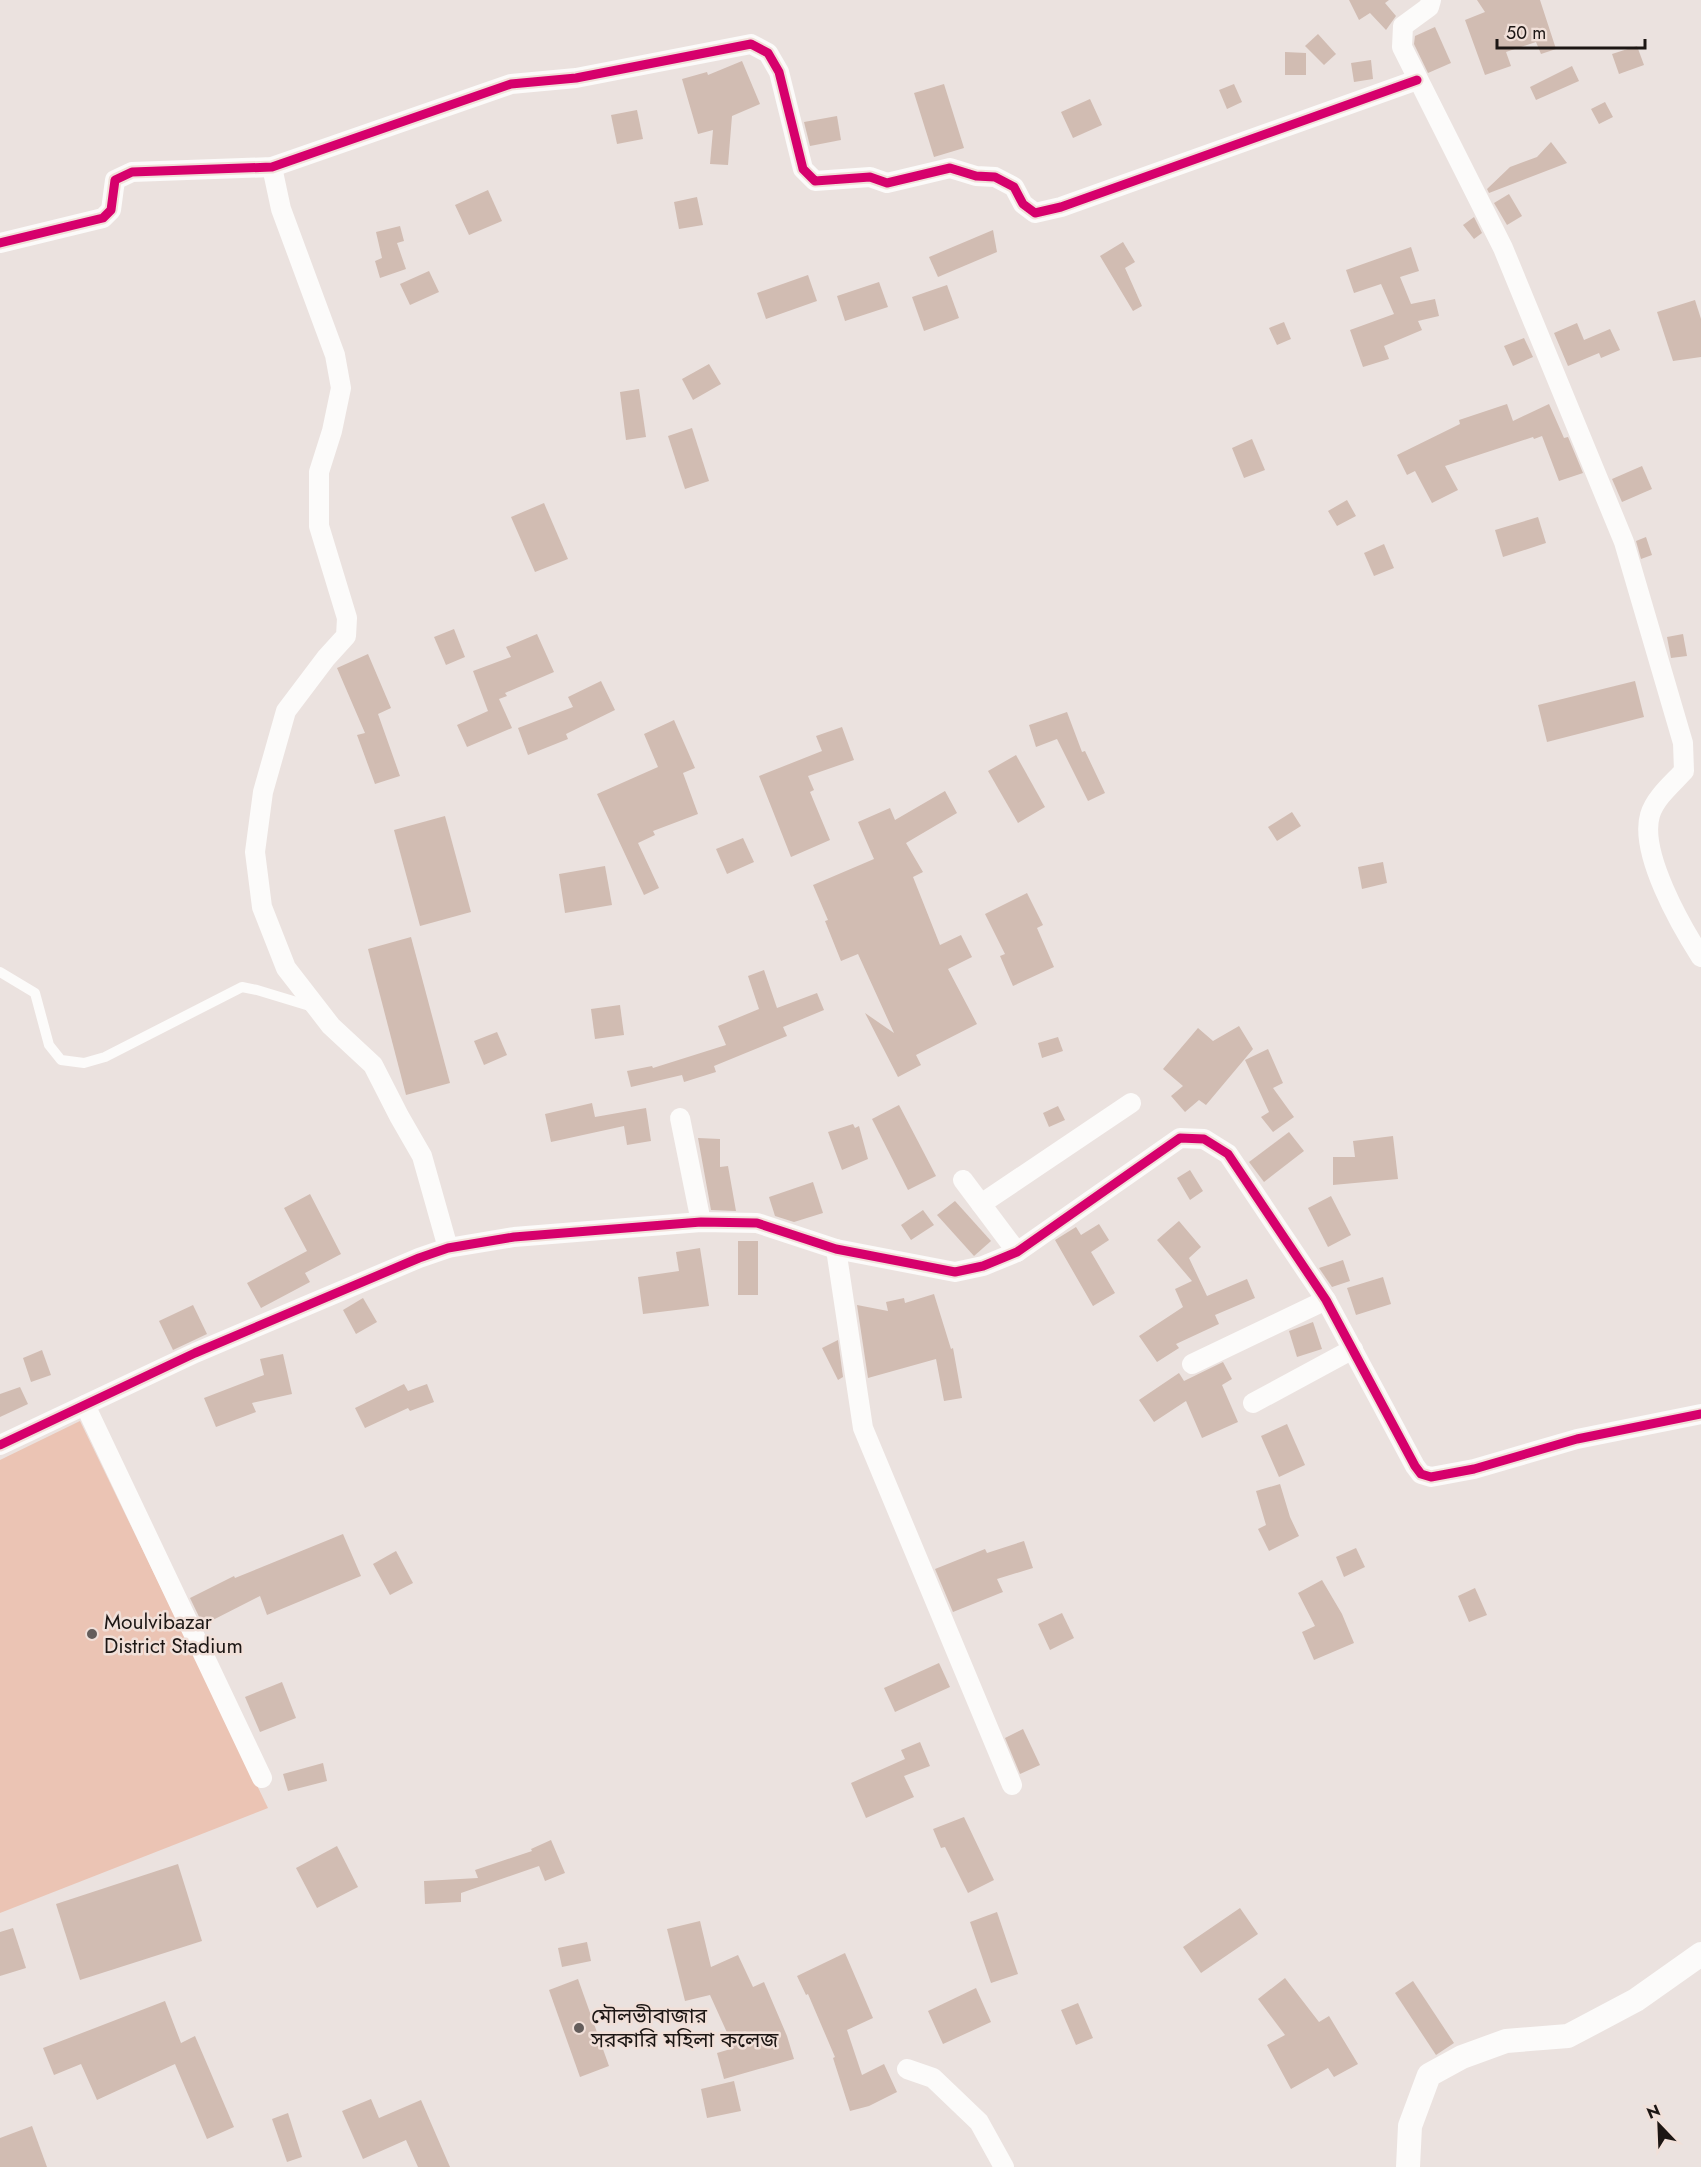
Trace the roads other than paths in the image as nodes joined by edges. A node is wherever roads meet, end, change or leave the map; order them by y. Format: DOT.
graph roads {
  1 [pos="1431,0"];
  2 [pos="1417,80"];
  3 [pos="272,167"];
  4 [pos="0,243"];
  5 [pos="1701,957"];
  6 [pos="0,972"];
  7 [pos="319,1009"];
  8 [pos="1131,1103"];
  9 [pos="680,1118"];
  10 [pos="963,1180"];
  11 [pos="981,1204"];
  12 [pos="701,1222"];
  13 [pos="448,1248"];
  14 [pos="836,1249"];
  15 [pos="1017,1252"];
  16 [pos="1326,1300"];
  17 [pos="1353,1349"];
  18 [pos="1192,1364"];
  19 [pos="1253,1403"];
  20 [pos="85,1405"];
  21 [pos="1701,1414"];
  22 [pos="0,1445"];
  23 [pos="262,1778"];
  24 [pos="1012,1785"];
  25 [pos="1701,1954"];
  26 [pos="907,2069"];
  27 [pos="1004,2167"];
  28 [pos="1408,2167"];
  1 -- 2 [label="street"];
  2 -- 3 [label="street"];
  2 -- 5 [label="street"];
  3 -- 4 [label="street"];
  3 -- 7 [label="street"];
  6 -- 7 [label="lane"];
  7 -- 13 [label="street"];
  8 -- 11 [label="street"];
  9 -- 12 [label="street"];
  10 -- 11 [label="street"];
  11 -- 15 [label="street"];
  12 -- 13 [label="street"];
  12 -- 14 [label="street"];
  13 -- 20 [label="street"];
  14 -- 15 [label="street"];
  14 -- 24 [label="street"];
  15 -- 16 [label="street"];
  16 -- 17 [label="street"];
  16 -- 18 [label="street"];
  17 -- 19 [label="street"];
  17 -- 21 [label="street"];
  20 -- 22 [label="street"];
  20 -- 23 [label="street"];
  25 -- 28 [label="street"];
  26 -- 27 [label="street"];
}
